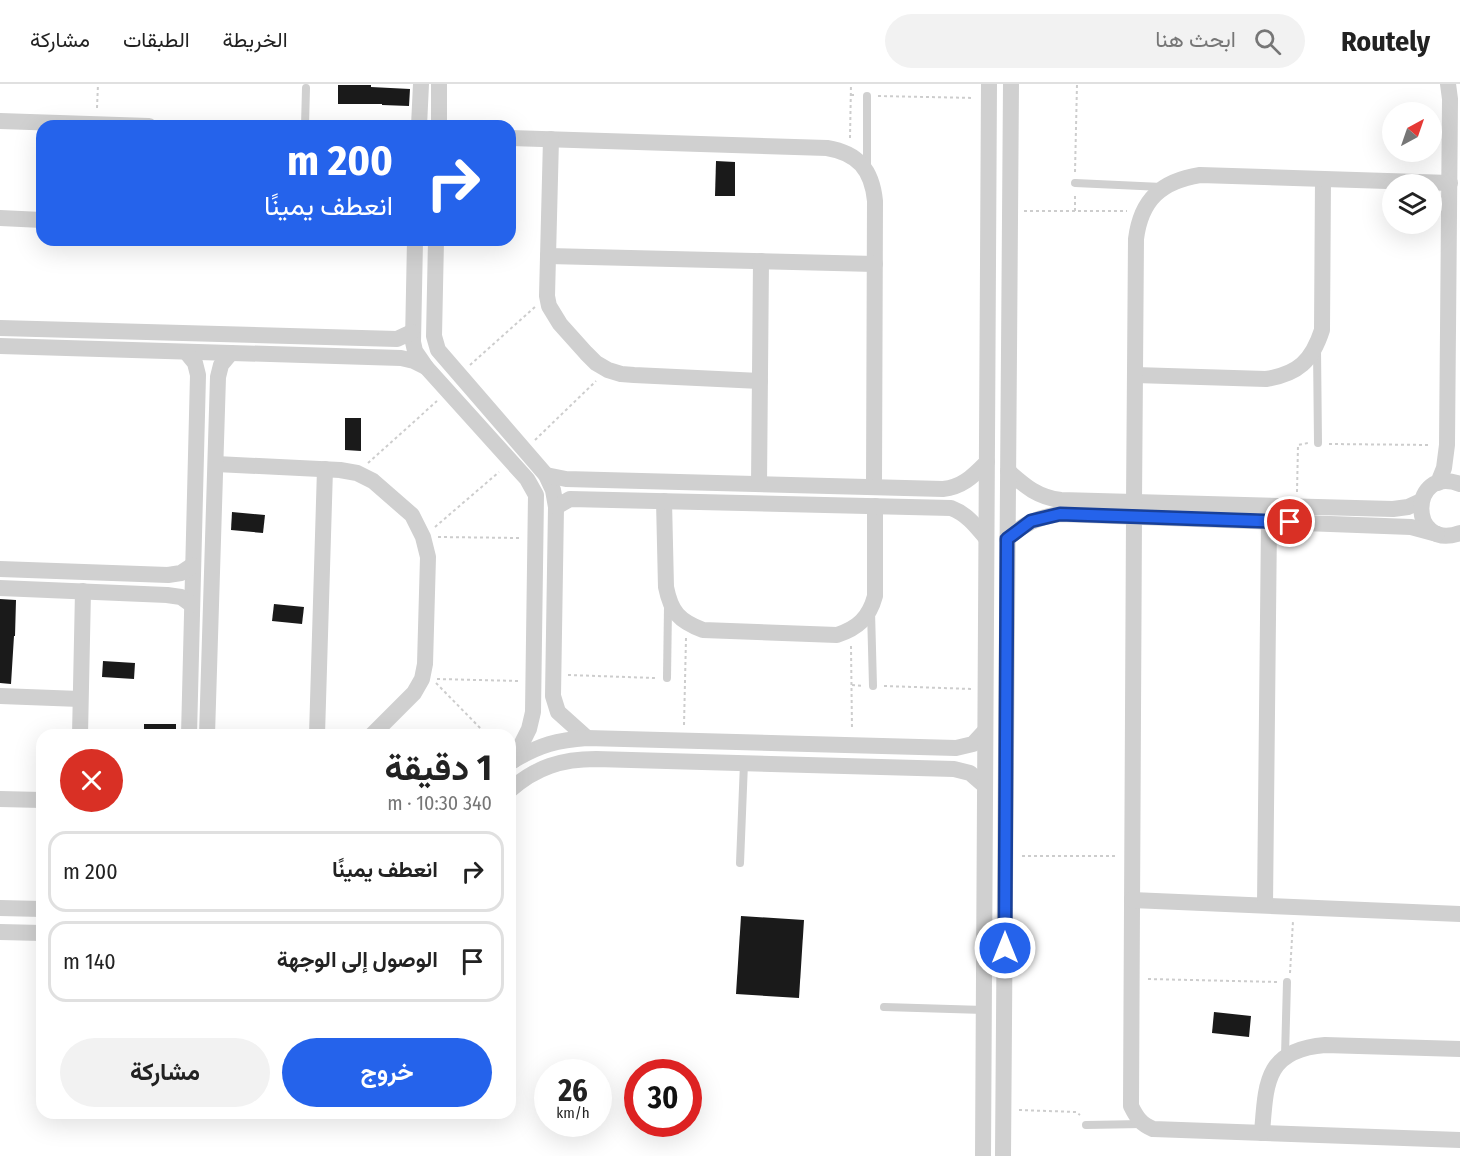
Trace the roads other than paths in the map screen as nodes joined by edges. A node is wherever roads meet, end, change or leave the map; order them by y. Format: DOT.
graph roads {
  1 [pos="421,84"];
  2 [pos="440,84"];
  3 [pos="1011,84"];
  4 [pos="306,88"];
  5 [pos="989,91"];
  6 [pos="1453,94"];
  7 [pos="867,96"];
  8 [pos="305,120"];
  9 [pos="419,120"];
  10 [pos="439,120"];
  11 [pos="0,121"];
  12 [pos="36,122"];
  13 [pos="516,138"];
  14 [pos="551,139"];
  15 [pos="867,171"];
  16 [pos="1323,179"];
  17 [pos="1075,183"];
  18 [pos="1450,183"];
  19 [pos="1164,187"];
  20 [pos="0,219"];
  21 [pos="36,220"];
  22 [pos="415,246"];
  23 [pos="436,246"];
  24 [pos="548,256"];
  25 [pos="761,261"];
  26 [pos="875,264"];
  27 [pos="0,328"];
  28 [pos="412,332"];
  29 [pos="0,346"];
  30 [pos="1317,346"];
  31 [pos="186,352"];
  32 [pos="231,353"];
  33 [pos="426,367"];
  34 [pos="1135,375"];
  35 [pos="760,381"];
  36 [pos="1451,440"];
  37 [pos="1318,444"];
  38 [pos="987,462"];
  39 [pos="216,464"];
  40 [pos="325,469"];
  41 [pos="1008,471"];
  42 [pos="546,475"];
  43 [pos="1438,483"];
  44 [pos="759,484"];
  45 [pos="1460,484"];
  46 [pos="874,487"];
  47 [pos="942,489"];
  48 [pos="664,501"];
  49 [pos="1421,501"];
  50 [pos="875,506"];
  51 [pos="556,507"];
  52 [pos="1060,507"];
  53 [pos="941,508"];
  54 [pos="1134,509"];
  55 [pos="1377,509"];
  56 [pos="1269,522"];
  57 [pos="1377,526"];
  58 [pos="1451,537"];
  59 [pos="986,538"];
  60 [pos="1007,539"];
  61 [pos="193,565"];
  62 [pos="0,569"];
  63 [pos="0,588"];
  64 [pos="83,591"];
  65 [pos="669,601"];
  66 [pos="192,604"];
  67 [pos="871,610"];
  68 [pos="986,656"];
  69 [pos="1006,656"];
  70 [pos="667,678"];
  71 [pos="873,686"];
  72 [pos="0,696"];
  73 [pos="80,699"];
  74 [pos="80,729"];
  75 [pos="189,729"];
  76 [pos="207,729"];
  77 [pos="317,729"];
  78 [pos="378,729"];
  79 [pos="985,731"];
  80 [pos="587,738"];
  81 [pos="516,754"];
  82 [pos="516,759"];
  83 [pos="744,763"];
  84 [pos="516,785"];
  85 [pos="985,786"];
  86 [pos="0,798"];
  87 [pos="36,800"];
  88 [pos="740,863"];
  89 [pos="1132,900"];
  90 [pos="1265,905"];
  91 [pos="0,908"];
  92 [pos="36,909"];
  93 [pos="1460,914"];
  94 [pos="0,932"];
  95 [pos="36,933"];
  96 [pos="1287,982"];
  97 [pos="884,1007"];
  98 [pos="984,1010"];
  99 [pos="1460,1049"];
  100 [pos="1285,1056"];
  101 [pos="1142,1124"];
  102 [pos="1086,1125"];
  103 [pos="1262,1133"];
  104 [pos="1460,1140"];
  105 [pos="983,1156"];
  106 [pos="1004,1156"];
  1 -- 9 [label="street"];
  2 -- 10 [label="street"];
  3 -- 41 [label="street"];
  4 -- 8 [label="lane"];
  5 -- 38 [label="street"];
  6 -- 18 [label="street"];
  7 -- 15 [label="lane"];
  11 -- 12 [label="street"];
  13 -- 14 [label="street"];
  14 -- 15 [label="street"];
  14 -- 24 [label="street"];
  15 -- 26 [label="street"];
  16 -- 18 [label="street"];
  16 -- 19 [label="street"];
  16 -- 30 [label="street"];
  17 -- 19 [label="lane"];
  18 -- 36 [label="street"];
  19 -- 34 [label="street"];
  20 -- 21 [label="street"];
  22 -- 28 [label="street"];
  23 -- 42 [label="street"];
  24 -- 25 [label="street"];
  24 -- 35 [label="street"];
  25 -- 26 [label="street"];
  25 -- 35 [label="street"];
  26 -- 46 [label="street"];
  27 -- 28 [label="street"];
  28 -- 33 [label="street"];
  29 -- 31 [label="street"];
  30 -- 34 [label="street"];
  30 -- 37 [label="lane"];
  31 -- 32 [label="street"];
  31 -- 61 [label="street"];
  32 -- 33 [label="street"];
  32 -- 39 [label="street"];
  33 -- 81 [label="street"];
  34 -- 54 [label="street"];
  35 -- 44 [label="street"];
  36 -- 43 [label="street"];
  38 -- 47 [label="street"];
  38 -- 59 [label="street"];
  39 -- 40 [label="street"];
  39 -- 76 [label="street"];
  40 -- 77 [label="street"];
  40 -- 78 [label="street"];
  41 -- 52 [label="street"];
  41 -- 60 [label="street"];
  42 -- 44 [label="street"];
  42 -- 51 [label="street"];
  43 -- 45 [label="street"];
  43 -- 49 [label="street"];
  44 -- 46 [label="street"];
  46 -- 47 [label="street"];
  47 -- 53 [label="street"];
  48 -- 50 [label="street"];
  48 -- 51 [label="street"];
  48 -- 65 [label="street"];
  49 -- 55 [label="street"];
  49 -- 58 [label="street"];
  50 -- 53 [label="street"];
  50 -- 67 [label="street"];
  51 -- 80 [label="street"];
  52 -- 54 [label="street"];
  52 -- 60 [label="street"];
  53 -- 59 [label="street"];
  54 -- 55 [label="street"];
  54 -- 56 [label="street"];
  54 -- 89 [label="street"];
  55 -- 57 [label="street"];
  56 -- 57 [label="street"];
  56 -- 90 [label="street"];
  57 -- 58 [label="street"];
  59 -- 68 [label="street"];
  60 -- 69 [label="street"];
  61 -- 62 [label="street"];
  61 -- 66 [label="street"];
  63 -- 64 [label="street"];
  64 -- 66 [label="street"];
  64 -- 73 [label="street"];
  65 -- 67 [label="street"];
  65 -- 70 [label="lane"];
  66 -- 75 [label="street"];
  67 -- 71 [label="lane"];
  68 -- 69 [label="street"];
  68 -- 79 [label="street"];
  69 -- 106 [label="street"];
  72 -- 73 [label="street"];
  73 -- 74 [label="street"];
  79 -- 80 [label="street"];
  79 -- 85 [label="street"];
  80 -- 82 [label="street"];
  83 -- 84 [label="street"];
  83 -- 85 [label="street"];
  83 -- 88 [label="lane"];
  85 -- 98 [label="street"];
  86 -- 87 [label="street"];
  89 -- 90 [label="street"];
  89 -- 101 [label="street"];
  90 -- 93 [label="street"];
  91 -- 92 [label="street"];
  94 -- 95 [label="street"];
  96 -- 100 [label="lane"];
  97 -- 98 [label="lane"];
  98 -- 105 [label="street"];
  99 -- 100 [label="street"];
  100 -- 103 [label="street"];
  101 -- 102 [label="lane"];
  101 -- 103 [label="street"];
  103 -- 104 [label="street"];
}
